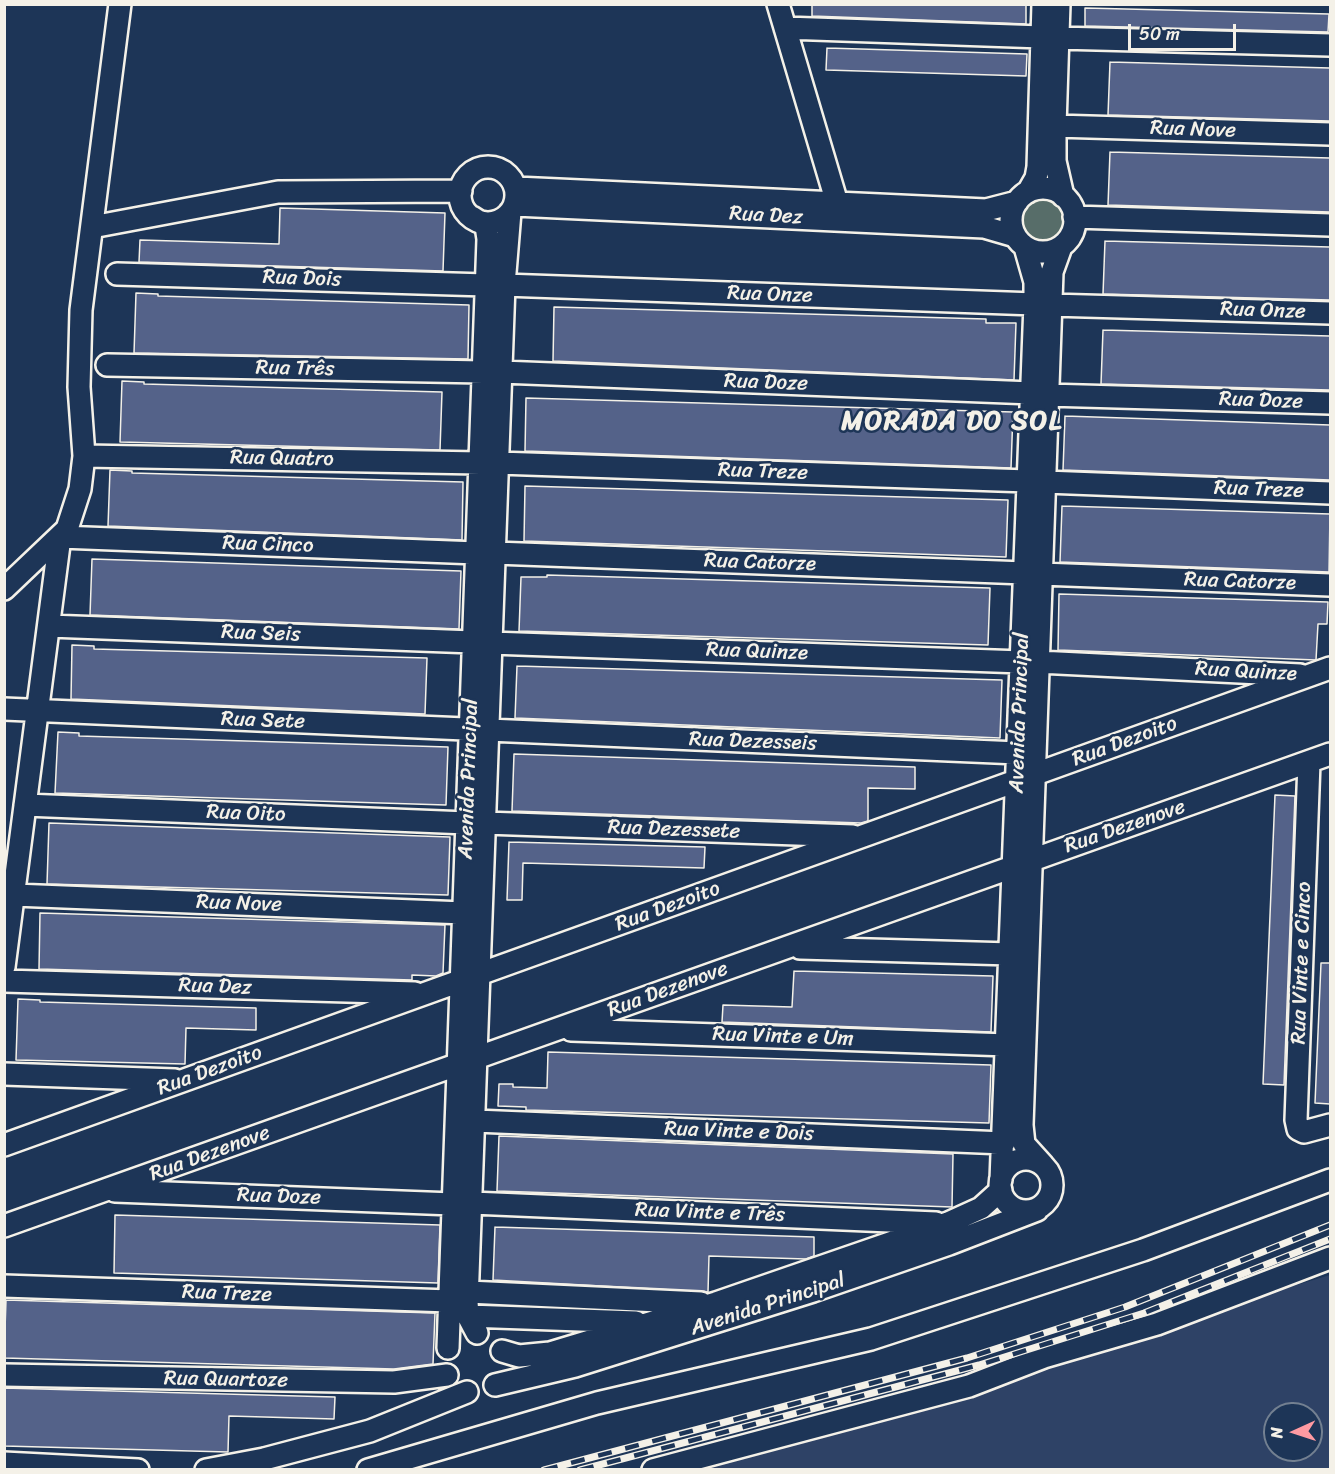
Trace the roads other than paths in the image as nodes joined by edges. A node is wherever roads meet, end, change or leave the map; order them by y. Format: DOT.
graph roads {
  1 [pos="120,4"];
  2 [pos="778,4"];
  3 [pos="1043,4"];
  4 [pos="1059,4"];
  5 [pos="784,28"];
  6 [pos="1050,38"];
  7 [pos="1330,45"];
  8 [pos="1054,126"];
  9 [pos="1330,134"];
  10 [pos="461,191"];
  11 [pos="1063,196"];
  12 [pos="1022,197"];
  13 [pos="513,201"];
  14 [pos="837,203"];
  15 [pos="1074,217"];
  16 [pos="472,218"];
  17 [pos="1330,225"];
  18 [pos="92,227"];
  19 [pos="1020,242"];
  20 [pos="1061,247"];
  21 [pos="117,274"];
  22 [pos="495,285"];
  23 [pos="1043,304"];
  24 [pos="1330,313"];
  25 [pos="107,366"];
  26 [pos="492,372"];
  27 [pos="1040,394"];
  28 [pos="1330,403"];
  29 [pos="84,456"];
  30 [pos="489,463"];
  31 [pos="1036,481"];
  32 [pos="1330,493"];
  33 [pos="60,537"];
  34 [pos="486,553"];
  35 [pos="1033,573"];
  36 [pos="1330,585"];
  37 [pos="4,589"];
  38 [pos="49,626"];
  39 [pos="482,643"];
  40 [pos="1030,662"];
  41 [pos="1330,668"];
  42 [pos="1309,675"];
  43 [pos="4,709"];
  44 [pos="38,712"];
  45 [pos="479,730"];
  46 [pos="1018,753"];
  47 [pos="1330,754"];
  48 [pos="1309,762"];
  49 [pos="1026,777"];
  50 [pos="26,805"];
  51 [pos="476,823"];
  52 [pos="864,836"];
  53 [pos="1023,863"];
  54 [pos="14,895"];
  55 [pos="464,913"];
  56 [pos="787,948"];
  57 [pos="1011,954"];
  58 [pos="4,967"];
  59 [pos="470,978"];
  60 [pos="4,981"];
  61 [pos="426,994"];
  62 [pos="558,1030"];
  63 [pos="1008,1045"];
  64 [pos="468,1062"];
  65 [pos="4,1074"];
  66 [pos="186,1080"];
  67 [pos="474,1121"];
  68 [pos="1330,1125"];
  69 [pos="1004,1143"];
  70 [pos="4,1145"];
  71 [pos="1043,1165"];
  72 [pos="1330,1180"];
  73 [pos="1000,1185"];
  74 [pos="104,1191"];
  75 [pos="462,1203"];
  76 [pos="1036,1210"];
  77 [pos="948,1223"];
  78 [pos="4,1226"];
  79 [pos="1330,1258"];
  80 [pos="4,1286"];
  81 [pos="459,1297"];
  82 [pos="716,1303"];
  83 [pos="655,1323"];
  84 [pos="473,1324"];
  85 [pos="448,1348"];
  86 [pos="502,1351"];
  87 [pos="4,1375"];
  88 [pos="447,1375"];
  89 [pos="495,1385"];
  90 [pos="467,1392"];
  91 [pos="443,1400"];
  92 [pos="285,1462"];
  93 [pos="4,1463"];
  94 [pos="138,1470"];
  95 [pos="206,1470"];
  96 [pos="368,1470"];
  97 [pos="653,1470"];
  1 -- 18 [label="street"];
  2 -- 5 [label="street"];
  3 -- 6 [label="street"];
  4 -- 6 [label="street"];
  5 -- 6 [label="street"];
  5 -- 14 [label="street"];
  6 -- 7 [label="street"];
  6 -- 8 [label="street"];
  6 -- 12 [label="street, Avenida Principal"];
  8 -- 9 [label="street, Rua Nove"];
  8 -- 11 [label="street"];
  10 -- 13 [label="street"];
  10 -- 16 [label="street, Avenida Principal"];
  10 -- 18 [label="street"];
  11 -- 12 [label="street"];
  11 -- 15 [label="street"];
  12 -- 14 [label="street"];
  12 -- 19 [label="street, Avenida Principal"];
  13 -- 14 [label="street"];
  13 -- 16 [label="street"];
  13 -- 19 [label="street, Rua Dez"];
  13 -- 22 [label="street, Avenida Principal"];
  15 -- 17 [label="street"];
  15 -- 20 [label="street, Avenida Principal"];
  16 -- 22 [label="street, Avenida Principal"];
  18 -- 29 [label="street"];
  19 -- 20 [label="street"];
  19 -- 23 [label="street, Avenida Principal"];
  20 -- 23 [label="street, Avenida Principal"];
  21 -- 22 [label="street, Rua Dois"];
  22 -- 23 [label="street, Rua Onze"];
  22 -- 26 [label="street, Avenida Principal"];
  23 -- 24 [label="street, Rua Onze"];
  23 -- 27 [label="street, Avenida Principal"];
  25 -- 26 [label="street, Rua Três"];
  26 -- 27 [label="street, Rua Doze"];
  26 -- 30 [label="street, Avenida Principal"];
  27 -- 28 [label="street, Rua Doze"];
  27 -- 31 [label="street, Avenida Principal"];
  29 -- 30 [label="street, Rua Quatro"];
  29 -- 33 [label="street"];
  30 -- 31 [label="street, Rua Treze"];
  30 -- 34 [label="street, Avenida Principal"];
  31 -- 32 [label="street, Rua Treze"];
  31 -- 35 [label="street, Avenida Principal"];
  33 -- 34 [label="street, Rua Cinco"];
  33 -- 37 [label="street"];
  33 -- 38 [label="street"];
  34 -- 35 [label="street, Rua Catorze"];
  34 -- 39 [label="street, Avenida Principal"];
  35 -- 36 [label="street, Rua Catorze"];
  35 -- 40 [label="street, Avenida Principal"];
  38 -- 39 [label="street, Rua Seis"];
  38 -- 44 [label="street"];
  39 -- 40 [label="street, Rua Quinze"];
  39 -- 45 [label="street, Avenida Principal"];
  40 -- 42 [label="street, Rua Quinze"];
  40 -- 46 [label="street, Avenida Principal"];
  40 -- 49 [label="street, Avenida Principal"];
  41 -- 42 [label="street, Rua Dezoito"];
  42 -- 49 [label="street, Rua Dezoito"];
  43 -- 44 [label="street, Rua Sete"];
  44 -- 45 [label="street, Rua Sete"];
  44 -- 50 [label="street"];
  45 -- 46 [label="street, Rua Dezesseis"];
  45 -- 51 [label="street, Avenida Principal"];
  46 -- 49 [label="street, Avenida Principal"];
  47 -- 48 [label="street, Rua Dezenove"];
  48 -- 53 [label="street, Rua Dezenove"];
  48 -- 68 [label="street, Rua Vinte e Cinco"];
  49 -- 52 [label="street, Rua Dezoito"];
  49 -- 53 [label="street, Avenida Principal"];
  50 -- 51 [label="street, Rua Oito"];
  50 -- 54 [label="street"];
  51 -- 52 [label="street, Rua Dezessete"];
  51 -- 55 [label="street, Avenida Principal"];
  51 -- 59 [label="street, Avenida Principal"];
  52 -- 59 [label="street, Rua Dezoito"];
  53 -- 56 [label="street, Rua Dezenove"];
  53 -- 57 [label="street, Avenida Principal"];
  53 -- 71 [label="street, Avenida Principal"];
  54 -- 55 [label="street, Rua Nove"];
  54 -- 58 [label="street"];
  55 -- 59 [label="street, Avenida Principal"];
  56 -- 57 [label="street"];
  56 -- 62 [label="street, Rua Dezenove"];
  57 -- 63 [label="street, Avenida Principal"];
  59 -- 61 [label="street, Rua Dezoito"];
  59 -- 64 [label="street, Avenida Principal"];
  60 -- 61 [label="street, Rua Dez"];
  61 -- 66 [label="street, Rua Dezoito"];
  62 -- 63 [label="street, Rua Vinte e Um"];
  62 -- 64 [label="street, Rua Dezenove"];
  63 -- 69 [label="street, Avenida Principal"];
  64 -- 67 [label="street, Avenida Principal"];
  64 -- 74 [label="street, Rua Dezenove"];
  64 -- 75 [label="street, Avenida Principal"];
  65 -- 66 [label="street"];
  66 -- 70 [label="street, Rua Dezoito"];
  67 -- 69 [label="street, Rua Vinte e Dois"];
  67 -- 75 [label="street, Avenida Principal"];
  69 -- 73 [label="street, Avenida Principal"];
  71 -- 73 [label="street, Avenida Principal"];
  71 -- 76 [label="street, Avenida Principal"];
  72 -- 96 [label="street"];
  73 -- 76 [label="street"];
  73 -- 77 [label="street, Avenida Principal"];
  74 -- 75 [label="street, Rua Doze"];
  74 -- 78 [label="street, Rua Dezenove"];
  75 -- 77 [label="street, Rua Vinte e Três"];
  75 -- 81 [label="street, Avenida Principal"];
  76 -- 89 [label="street, Avenida Principal"];
  77 -- 82 [label="street, Avenida Principal"];
  79 -- 97 [label="street"];
  80 -- 81 [label="street, Rua Treze"];
  81 -- 82 [label="street, Rua Treze"];
  81 -- 84 [label="street, Avenida Principal"];
  81 -- 85 [label="street, Avenida Principal"];
  82 -- 83 [label="street, Avenida Principal"];
  83 -- 84 [label="street"];
  83 -- 86 [label="street, Avenida Principal"];
  84 -- 85 [label="street"];
  84 -- 86 [label="street, Avenida Principal"];
  85 -- 88 [label="street, Avenida Principal"];
  86 -- 89 [label="street"];
  87 -- 88 [label="street, Rua Quartoze"];
  88 -- 90 [label="street"];
  88 -- 91 [label="street, Avenida Principal"];
  89 -- 90 [label="street, Avenida Principal"];
  90 -- 91 [label="street, Avenida Principal"];
  91 -- 92 [label="street"];
  92 -- 95 [label="street"];
  93 -- 94 [label="street"];
}
